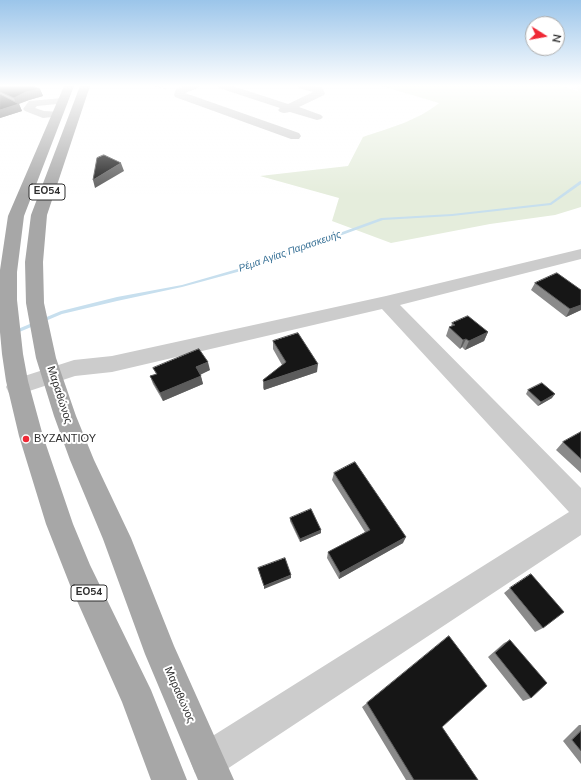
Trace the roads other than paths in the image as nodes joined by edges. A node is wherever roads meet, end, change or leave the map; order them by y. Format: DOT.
graph roads {
  1 [pos="54,122"];
  2 [pos="72,122"];
  3 [pos="258,123"];
  4 [pos="295,136"];
  5 [pos="581,254"];
  6 [pos="386,302"];
  7 [pos="54,382"];
  8 [pos="19,394"];
  9 [pos="581,506"];
  10 [pos="581,520"];
  11 [pos="212,770"];
  12 [pos="169,780"];
  1 -- 8 [label="main road, ΕΟ54"];
  2 -- 7 [label="main road, Μαραθώνος / ΕΟ54"];
  3 -- 4 [label="street"];
  5 -- 6 [label="street"];
  6 -- 7 [label="street"];
  6 -- 9 [label="street"];
  7 -- 8 [label="street"];
  7 -- 11 [label="main road, Μαραθώνος / ΕΟ54"];
  8 -- 12 [label="main road, ΕΟ54"];
  10 -- 11 [label="street"];
}
